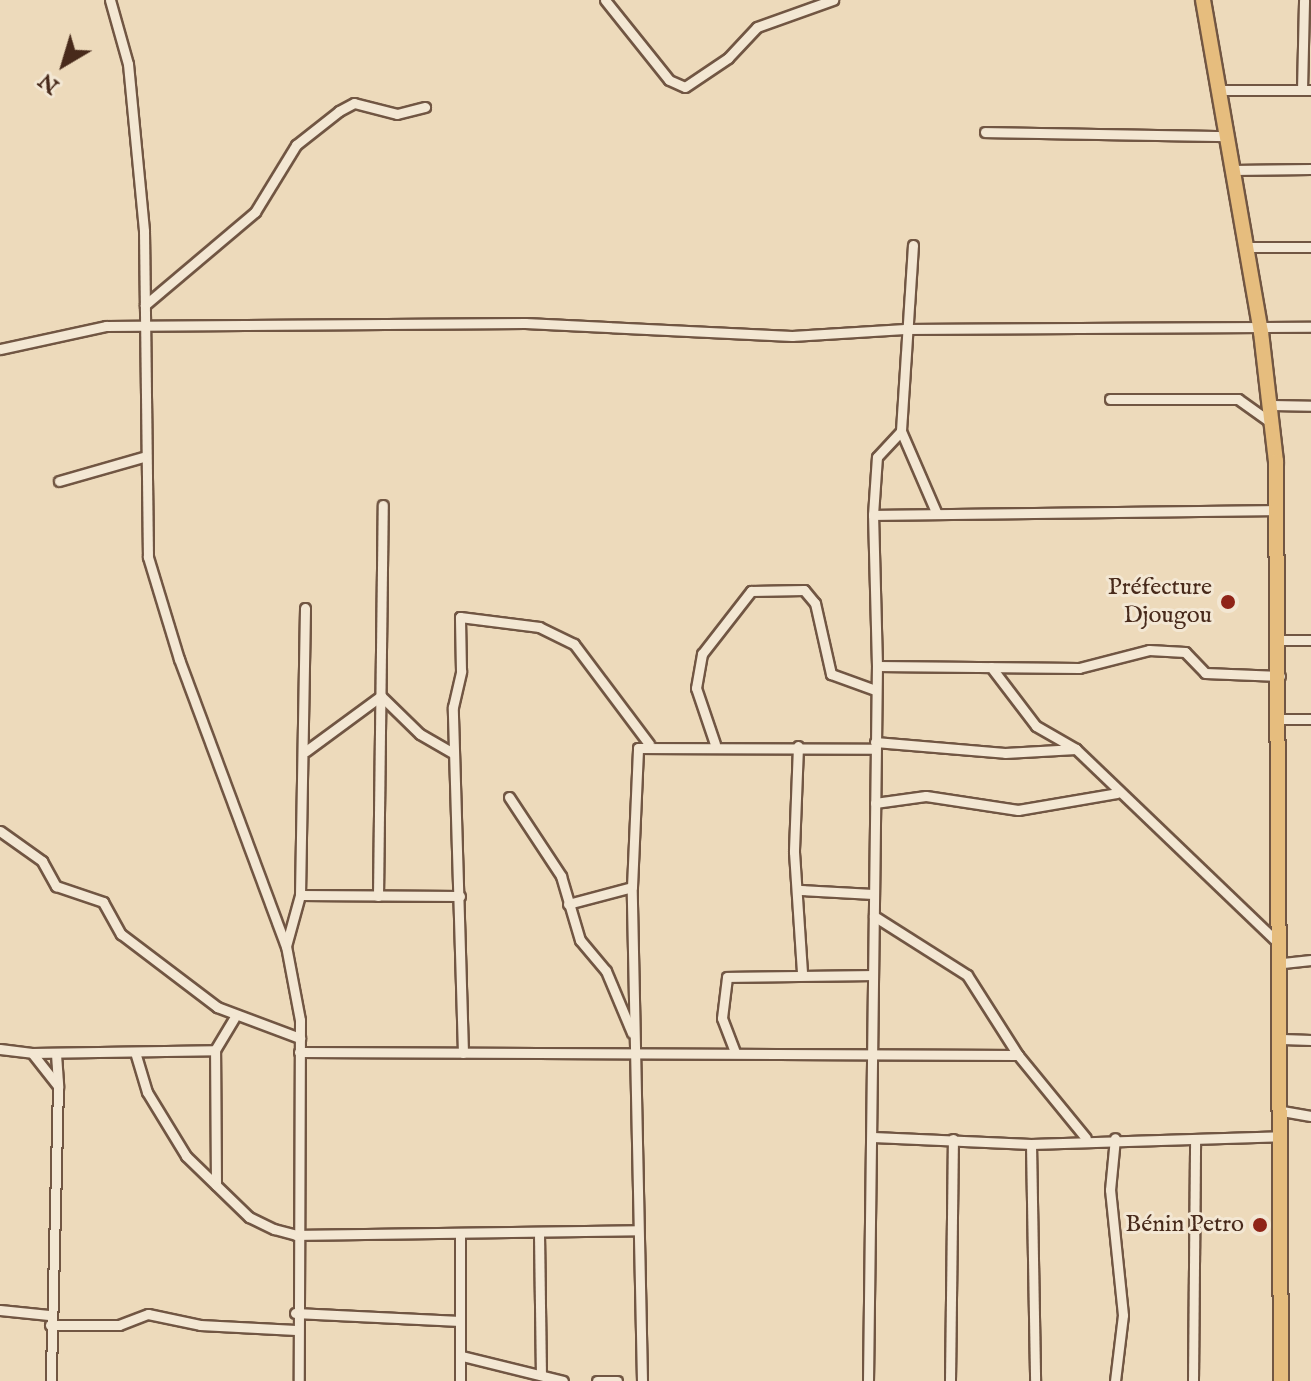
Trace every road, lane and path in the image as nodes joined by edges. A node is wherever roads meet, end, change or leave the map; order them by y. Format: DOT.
graph roads {
  1 [pos="110,0"];
  2 [pos="605,0"];
  3 [pos="833,0"];
  4 [pos="1203,0"];
  5 [pos="1304,0"];
  6 [pos="1218,90"];
  7 [pos="1306,90"];
  8 [pos="425,107"];
  9 [pos="985,132"];
  10 [pos="1226,136"];
  11 [pos="1311,169"];
  12 [pos="1232,170"];
  13 [pos="913,245"];
  14 [pos="1247,247"];
  15 [pos="1311,247"];
  16 [pos="145,305"];
  17 [pos="143,325"];
  18 [pos="1311,327"];
  19 [pos="905,329"];
  20 [pos="1261,332"];
  21 [pos="0,349"];
  22 [pos="1110,399"];
  23 [pos="1272,405"];
  24 [pos="1311,406"];
  25 [pos="1273,424"];
  26 [pos="901,431"];
  27 [pos="143,457"];
  28 [pos="59,481"];
  29 [pos="383,505"];
  30 [pos="1278,510"];
  31 [pos="937,514"];
  32 [pos="873,515"];
  33 [pos="305,608"];
  34 [pos="1280,640"];
  35 [pos="1311,640"];
  36 [pos="877,666"];
  37 [pos="991,667"];
  38 [pos="1280,676"];
  39 [pos="875,690"];
  40 [pos="381,696"];
  41 [pos="1281,719"];
  42 [pos="1311,719"];
  43 [pos="649,744"];
  44 [pos="715,744"];
  45 [pos="798,746"];
  46 [pos="874,746"];
  47 [pos="1076,749"];
  48 [pos="306,751"];
  49 [pos="454,754"];
  50 [pos="1117,793"];
  51 [pos="509,797"];
  52 [pos="875,803"];
  53 [pos="0,831"];
  54 [pos="632,887"];
  55 [pos="801,890"];
  56 [pos="873,894"];
  57 [pos="300,895"];
  58 [pos="378,896"];
  59 [pos="460,896"];
  60 [pos="568,904"];
  61 [pos="874,916"];
  62 [pos="286,946"];
  63 [pos="1283,955"];
  64 [pos="1311,960"];
  65 [pos="802,972"];
  66 [pos="871,975"];
  67 [pos="234,1018"];
  68 [pos="300,1038"];
  69 [pos="635,1039"];
  70 [pos="1282,1039"];
  71 [pos="1311,1040"];
  72 [pos="0,1049"];
  73 [pos="215,1050"];
  74 [pos="135,1052"];
  75 [pos="299,1052"];
  76 [pos="735,1052"];
  77 [pos="32,1053"];
  78 [pos="463,1053"];
  79 [pos="56,1054"];
  80 [pos="1018,1055"];
  81 [pos="636,1056"];
  82 [pos="871,1058"];
  83 [pos="58,1086"];
  84 [pos="1282,1111"];
  85 [pos="1308,1111"];
  86 [pos="1281,1136"];
  87 [pos="873,1137"];
  88 [pos="1086,1138"];
  89 [pos="1115,1138"];
  90 [pos="953,1139"];
  91 [pos="1195,1139"];
  92 [pos="1031,1144"];
  93 [pos="216,1185"];
  94 [pos="635,1230"];
  95 [pos="460,1234"];
  96 [pos="539,1234"];
  97 [pos="296,1235"];
  98 [pos="0,1310"];
  99 [pos="295,1313"];
  100 [pos="50,1320"];
  101 [pos="460,1321"];
  102 [pos="296,1330"];
  103 [pos="462,1356"];
  104 [pos="541,1375"];
  105 [pos="51,1381"];
  106 [pos="299,1381"];
  107 [pos="460,1381"];
  108 [pos="563,1381"];
  109 [pos="597,1381"];
  110 [pos="617,1381"];
  111 [pos="642,1381"];
  112 [pos="868,1381"];
  113 [pos="950,1381"];
  114 [pos="1035,1381"];
  115 [pos="1115,1381"];
  116 [pos="1193,1381"];
  117 [pos="1281,1381"];
  1 -- 16 [label="street"];
  2 -- 3 [label="street"];
  4 -- 6 [label="main road"];
  5 -- 7 [label="street"];
  6 -- 7 [label="street"];
  6 -- 10 [label="main road"];
  8 -- 16 [label="street"];
  9 -- 10 [label="street"];
  10 -- 12 [label="main road"];
  11 -- 12 [label="street"];
  12 -- 14 [label="main road"];
  13 -- 19 [label="street"];
  14 -- 15 [label="street"];
  14 -- 20 [label="main road"];
  16 -- 17 [label="street"];
  17 -- 19 [label="street"];
  17 -- 21 [label="street"];
  17 -- 27 [label="street"];
  18 -- 20 [label="street"];
  19 -- 20 [label="street"];
  19 -- 26 [label="street"];
  20 -- 23 [label="main road"];
  22 -- 25 [label="street"];
  23 -- 24 [label="street"];
  23 -- 25 [label="main road"];
  25 -- 30 [label="main road"];
  26 -- 31 [label="street"];
  26 -- 32 [label="street"];
  27 -- 28 [label="street"];
  27 -- 62 [label="street"];
  29 -- 40 [label="street"];
  30 -- 31 [label="street"];
  30 -- 34 [label="main road"];
  31 -- 32 [label="street"];
  32 -- 36 [label="street"];
  33 -- 48 [label="street"];
  34 -- 35 [label="street"];
  34 -- 38 [label="main road"];
  36 -- 37 [label="street"];
  36 -- 39 [label="street"];
  37 -- 38 [label="street"];
  37 -- 47 [label="street"];
  38 -- 41 [label="main road"];
  39 -- 44 [label="street"];
  39 -- 46 [label="street"];
  40 -- 48 [label="street"];
  40 -- 49 [label="street"];
  40 -- 58 [label="street"];
  41 -- 42 [label="street"];
  41 -- 63 [label="main road"];
  43 -- 44 [label="street"];
  43 -- 49 [label="street"];
  43 -- 54 [label="street"];
  44 -- 45 [label="street"];
  45 -- 46 [label="street"];
  45 -- 55 [label="street"];
  46 -- 47 [label="street"];
  46 -- 52 [label="street"];
  47 -- 50 [label="street"];
  48 -- 57 [label="street"];
  49 -- 59 [label="street"];
  50 -- 52 [label="street"];
  50 -- 63 [label="street"];
  51 -- 60 [label="street"];
  52 -- 56 [label="street"];
  53 -- 67 [label="street"];
  54 -- 60 [label="street"];
  54 -- 69 [label="street"];
  55 -- 56 [label="street"];
  55 -- 65 [label="street"];
  56 -- 61 [label="street"];
  57 -- 58 [label="street"];
  57 -- 62 [label="street"];
  58 -- 59 [label="street"];
  59 -- 78 [label="street"];
  60 -- 69 [label="street"];
  61 -- 66 [label="street"];
  61 -- 80 [label="street"];
  62 -- 68 [label="street"];
  63 -- 64 [label="street"];
  63 -- 70 [label="main road"];
  65 -- 66 [label="street"];
  65 -- 76 [label="street"];
  66 -- 82 [label="street"];
  67 -- 68 [label="street"];
  67 -- 73 [label="street"];
  68 -- 75 [label="street"];
  69 -- 81 [label="street"];
  70 -- 71 [label="street"];
  70 -- 84 [label="main road"];
  72 -- 77 [label="street"];
  73 -- 74 [label="street"];
  73 -- 93 [label="street"];
  74 -- 79 [label="street"];
  74 -- 93 [label="street"];
  75 -- 78 [label="street"];
  75 -- 97 [label="street"];
  76 -- 81 [label="street"];
  76 -- 82 [label="street"];
  77 -- 79 [label="street"];
  77 -- 83 [label="street"];
  78 -- 81 [label="street"];
  79 -- 83 [label="street"];
  80 -- 82 [label="street"];
  80 -- 88 [label="street"];
  81 -- 94 [label="street"];
  82 -- 87 [label="street"];
  83 -- 100 [label="street"];
  84 -- 85 [label="street"];
  84 -- 86 [label="main road"];
  86 -- 91 [label="street"];
  86 -- 117 [label="main road"];
  87 -- 90 [label="street"];
  87 -- 112 [label="street"];
  88 -- 89 [label="street"];
  88 -- 92 [label="street"];
  89 -- 91 [label="street"];
  89 -- 115 [label="street"];
  90 -- 92 [label="street"];
  90 -- 113 [label="street"];
  91 -- 116 [label="street"];
  92 -- 114 [label="street"];
  93 -- 97 [label="street"];
  94 -- 96 [label="street"];
  94 -- 111 [label="street"];
  95 -- 96 [label="street"];
  95 -- 97 [label="street"];
  95 -- 101 [label="street"];
  96 -- 104 [label="street"];
  97 -- 99 [label="street"];
  98 -- 100 [label="street"];
  99 -- 101 [label="street"];
  99 -- 102 [label="street"];
  100 -- 102 [label="street"];
  100 -- 105 [label="street"];
  101 -- 103 [label="street"];
  102 -- 106 [label="street"];
  103 -- 104 [label="street"];
  103 -- 107 [label="street"];
  104 -- 108 [label="street"];
  109 -- 110 [label="street"];
}
